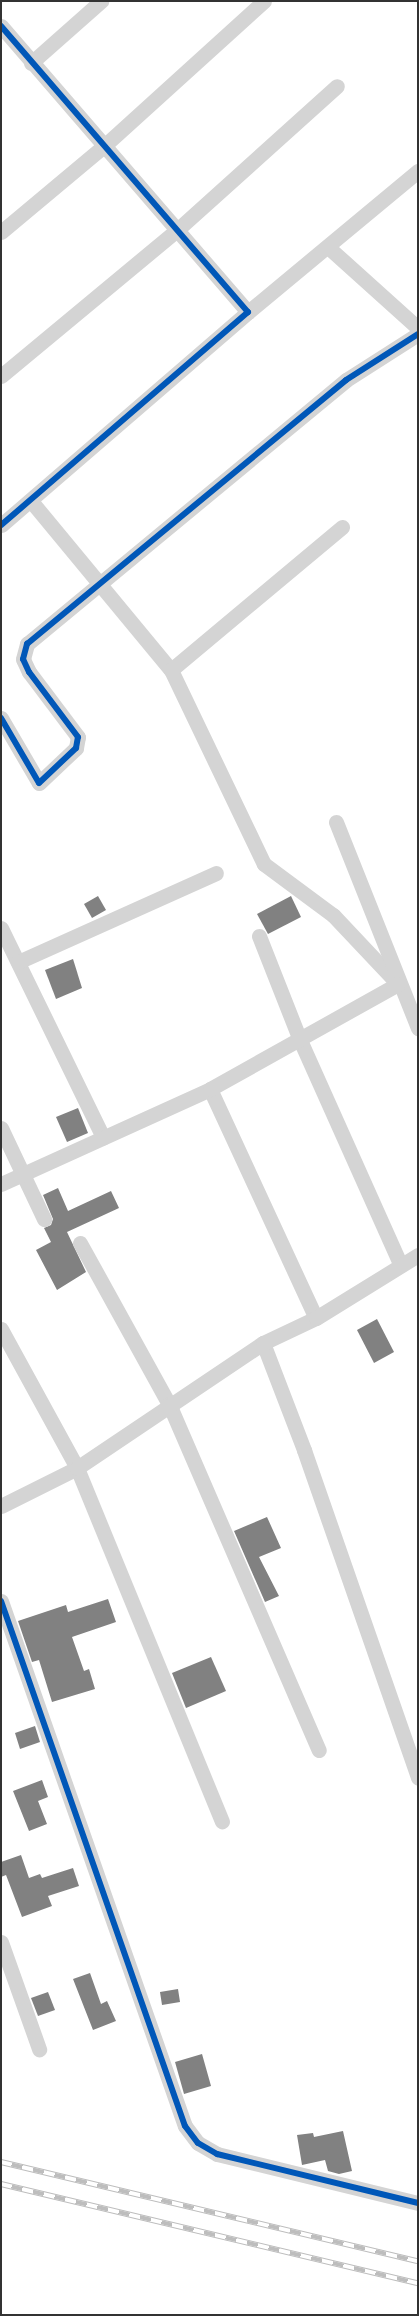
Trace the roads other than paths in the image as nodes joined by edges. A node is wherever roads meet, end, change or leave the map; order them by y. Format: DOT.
graph roads {
  1 [pos="101,1"];
  2 [pos="264,1"];
  3 [pos="1,26"];
  4 [pos="32,63"];
  5 [pos="338,86"];
  6 [pos="104,146"];
  7 [pos="418,171"];
  8 [pos="176,230"];
  9 [pos="1,232"];
  10 [pos="329,248"];
  11 [pos="248,312"];
  12 [pos="418,328"];
  13 [pos="418,334"];
  14 [pos="1,376"];
  15 [pos="31,501"];
  16 [pos="1,525"];
  17 [pos="342,527"];
  18 [pos="99,583"];
  19 [pos="171,670"];
  20 [pos="1,718"];
  21 [pos="336,822"];
  22 [pos="216,873"];
  23 [pos="1,928"];
  24 [pos="259,936"];
  25 [pos="18,962"];
  26 [pos="398,984"];
  27 [pos="418,1028"];
  28 [pos="300,1040"];
  29 [pos="210,1088"];
  30 [pos="1,1128"];
  31 [pos="103,1137"];
  32 [pos="22,1173"];
  33 [pos="1,1184"];
  34 [pos="44,1220"];
  35 [pos="80,1243"];
  36 [pos="418,1255"];
  37 [pos="400,1264"];
  38 [pos="316,1318"];
  39 [pos="1,1329"];
  40 [pos="263,1343"];
  41 [pos="6,1349"];
  42 [pos="169,1404"];
  43 [pos="77,1468"];
  44 [pos="1,1506"];
  45 [pos="1,1601"];
  46 [pos="319,1750"];
  47 [pos="418,1778"];
  48 [pos="222,1822"];
  49 [pos="1,1942"];
  50 [pos="39,2049"];
  51 [pos="418,2203"];
  1 -- 4 [label="street"];
  2 -- 6 [label="street"];
  3 -- 4 [label="street"];
  4 -- 6 [label="street"];
  5 -- 8 [label="street"];
  6 -- 8 [label="street"];
  6 -- 9 [label="street"];
  7 -- 10 [label="street"];
  8 -- 11 [label="street"];
  8 -- 14 [label="street"];
  10 -- 11 [label="street"];
  10 -- 12 [label="street"];
  11 -- 15 [label="street"];
  13 -- 18 [label="street"];
  15 -- 16 [label="street"];
  15 -- 18 [label="street"];
  17 -- 19 [label="street"];
  18 -- 19 [label="street"];
  18 -- 20 [label="street"];
  19 -- 26 [label="street"];
  21 -- 26 [label="street"];
  22 -- 25 [label="street"];
  23 -- 25 [label="street"];
  24 -- 28 [label="street"];
  25 -- 31 [label="street"];
  26 -- 27 [label="street"];
  26 -- 28 [label="street"];
  28 -- 29 [label="street"];
  28 -- 37 [label="street"];
  29 -- 31 [label="street"];
  29 -- 38 [label="street"];
  30 -- 32 [label="street"];
  31 -- 32 [label="street"];
  32 -- 33 [label="street"];
  32 -- 34 [label="street"];
  35 -- 42 [label="street"];
  36 -- 37 [label="street"];
  37 -- 38 [label="street"];
  38 -- 40 [label="street"];
  39 -- 41 [label="street"];
  40 -- 42 [label="street"];
  40 -- 47 [label="street"];
  41 -- 43 [label="street"];
  42 -- 43 [label="street"];
  42 -- 46 [label="street"];
  43 -- 44 [label="street"];
  43 -- 48 [label="street"];
  45 -- 51 [label="street"];
  49 -- 50 [label="street"];
}
